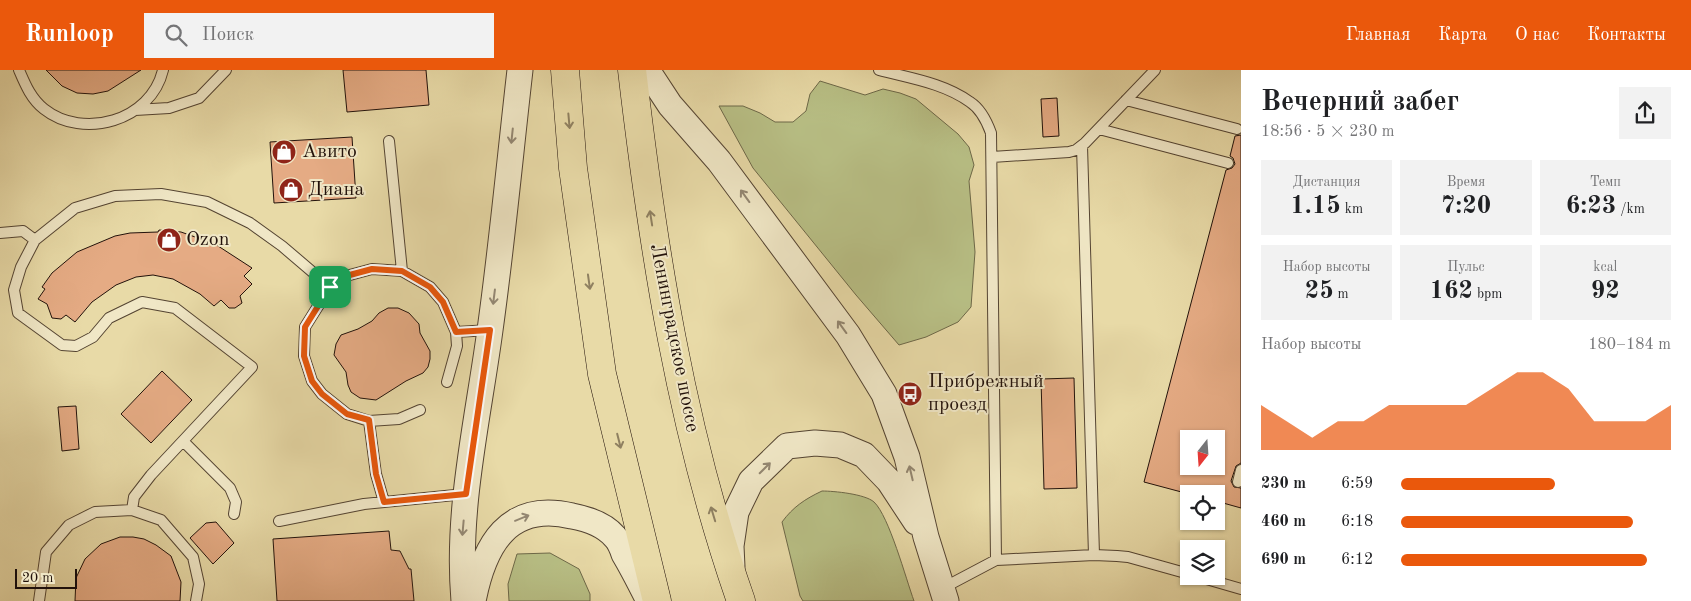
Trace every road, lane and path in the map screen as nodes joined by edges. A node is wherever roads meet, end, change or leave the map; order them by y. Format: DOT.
graph roads {
  1 [pos="19,70"];
  2 [pos="163,70"];
  3 [pos="226,70"];
  4 [pos="520,70"];
  5 [pos="565,70"];
  6 [pos="632,70"];
  7 [pos="647,70"];
  8 [pos="879,70"];
  9 [pos="1155,70"];
  10 [pos="1126,100"];
  11 [pos="135,110"];
  12 [pos="1099,129"];
  13 [pos="1237,129"];
  14 [pos="389,141"];
  15 [pos="1082,146"];
  16 [pos="992,157"];
  17 [pos="1228,163"];
  18 [pos="0,233"];
  19 [pos="35,240"];
  20 [pos="402,271"];
  21 [pos="330,287"];
  22 [pos="490,330"];
  23 [pos="456,332"];
  24 [pos="447,382"];
  25 [pos="420,410"];
  26 [pos="369,420"];
  27 [pos="182,441"];
  28 [pos="1241,470"];
  29 [pos="1238,482"];
  30 [pos="466,494"];
  31 [pos="384,502"];
  32 [pos="132,510"];
  33 [pos="234,514"];
  34 [pos="278,521"];
  35 [pos="926,537"];
  36 [pos="1094,555"];
  37 [pos="996,560"];
  38 [pos="1180,571"];
  39 [pos="1225,584"];
  40 [pos="737,589"];
  41 [pos="1241,589"];
  42 [pos="945,594"];
  43 [pos="38,601"];
  44 [pos="196,601"];
  45 [pos="464,601"];
  46 [pos="473,601"];
  47 [pos="649,601"];
  48 [pos="657,601"];
  1 -- 11 [label="lane"];
  2 -- 11 [label="lane"];
  3 -- 11 [label="lane"];
  4 -- 22 [label="street, one-way"];
  5 -- 48 [label="main road, one-way"];
  40 -- 6 [label="main road, Ленинградское шоссе, one-way"];
  35 -- 7 [label="street, one-way"];
  8 -- 16 [label="lane"];
  9 -- 10 [label="lane"];
  10 -- 12 [label="lane"];
  10 -- 13 [label="lane"];
  12 -- 15 [label="lane"];
  12 -- 17 [label="lane"];
  14 -- 20 [label="lane"];
  15 -- 16 [label="lane"];
  15 -- 36 [label="lane"];
  16 -- 37 [label="lane"];
  18 -- 19 [label="lane"];
  19 -- 21 [label="lane"];
  19 -- 27 [label="lane"];
  20 -- 21 [label="lane"];
  20 -- 23 [label="lane"];
  21 -- 26 [label="lane"];
  22 -- 23 [label="lane"];
  22 -- 30 [label="street"];
  23 -- 24 [label="lane"];
  25 -- 26 [label="lane"];
  26 -- 31 [label="lane"];
  27 -- 32 [label="lane"];
  27 -- 33 [label="lane"];
  28 -- 29 [label="lane"];
  30 -- 31 [label="lane"];
  30 -- 45 [label="street, one-way"];
  31 -- 34 [label="lane"];
  32 -- 43 [label="lane"];
  32 -- 44 [label="lane"];
  40 -- 35 [label="street, one-way"];
  35 -- 42 [label="street"];
  36 -- 37 [label="lane"];
  36 -- 38 [label="lane"];
  37 -- 42 [label="lane"];
  39 -- 41 [label="lane"];
  46 -- 47 [label="street, one-way"];
}
